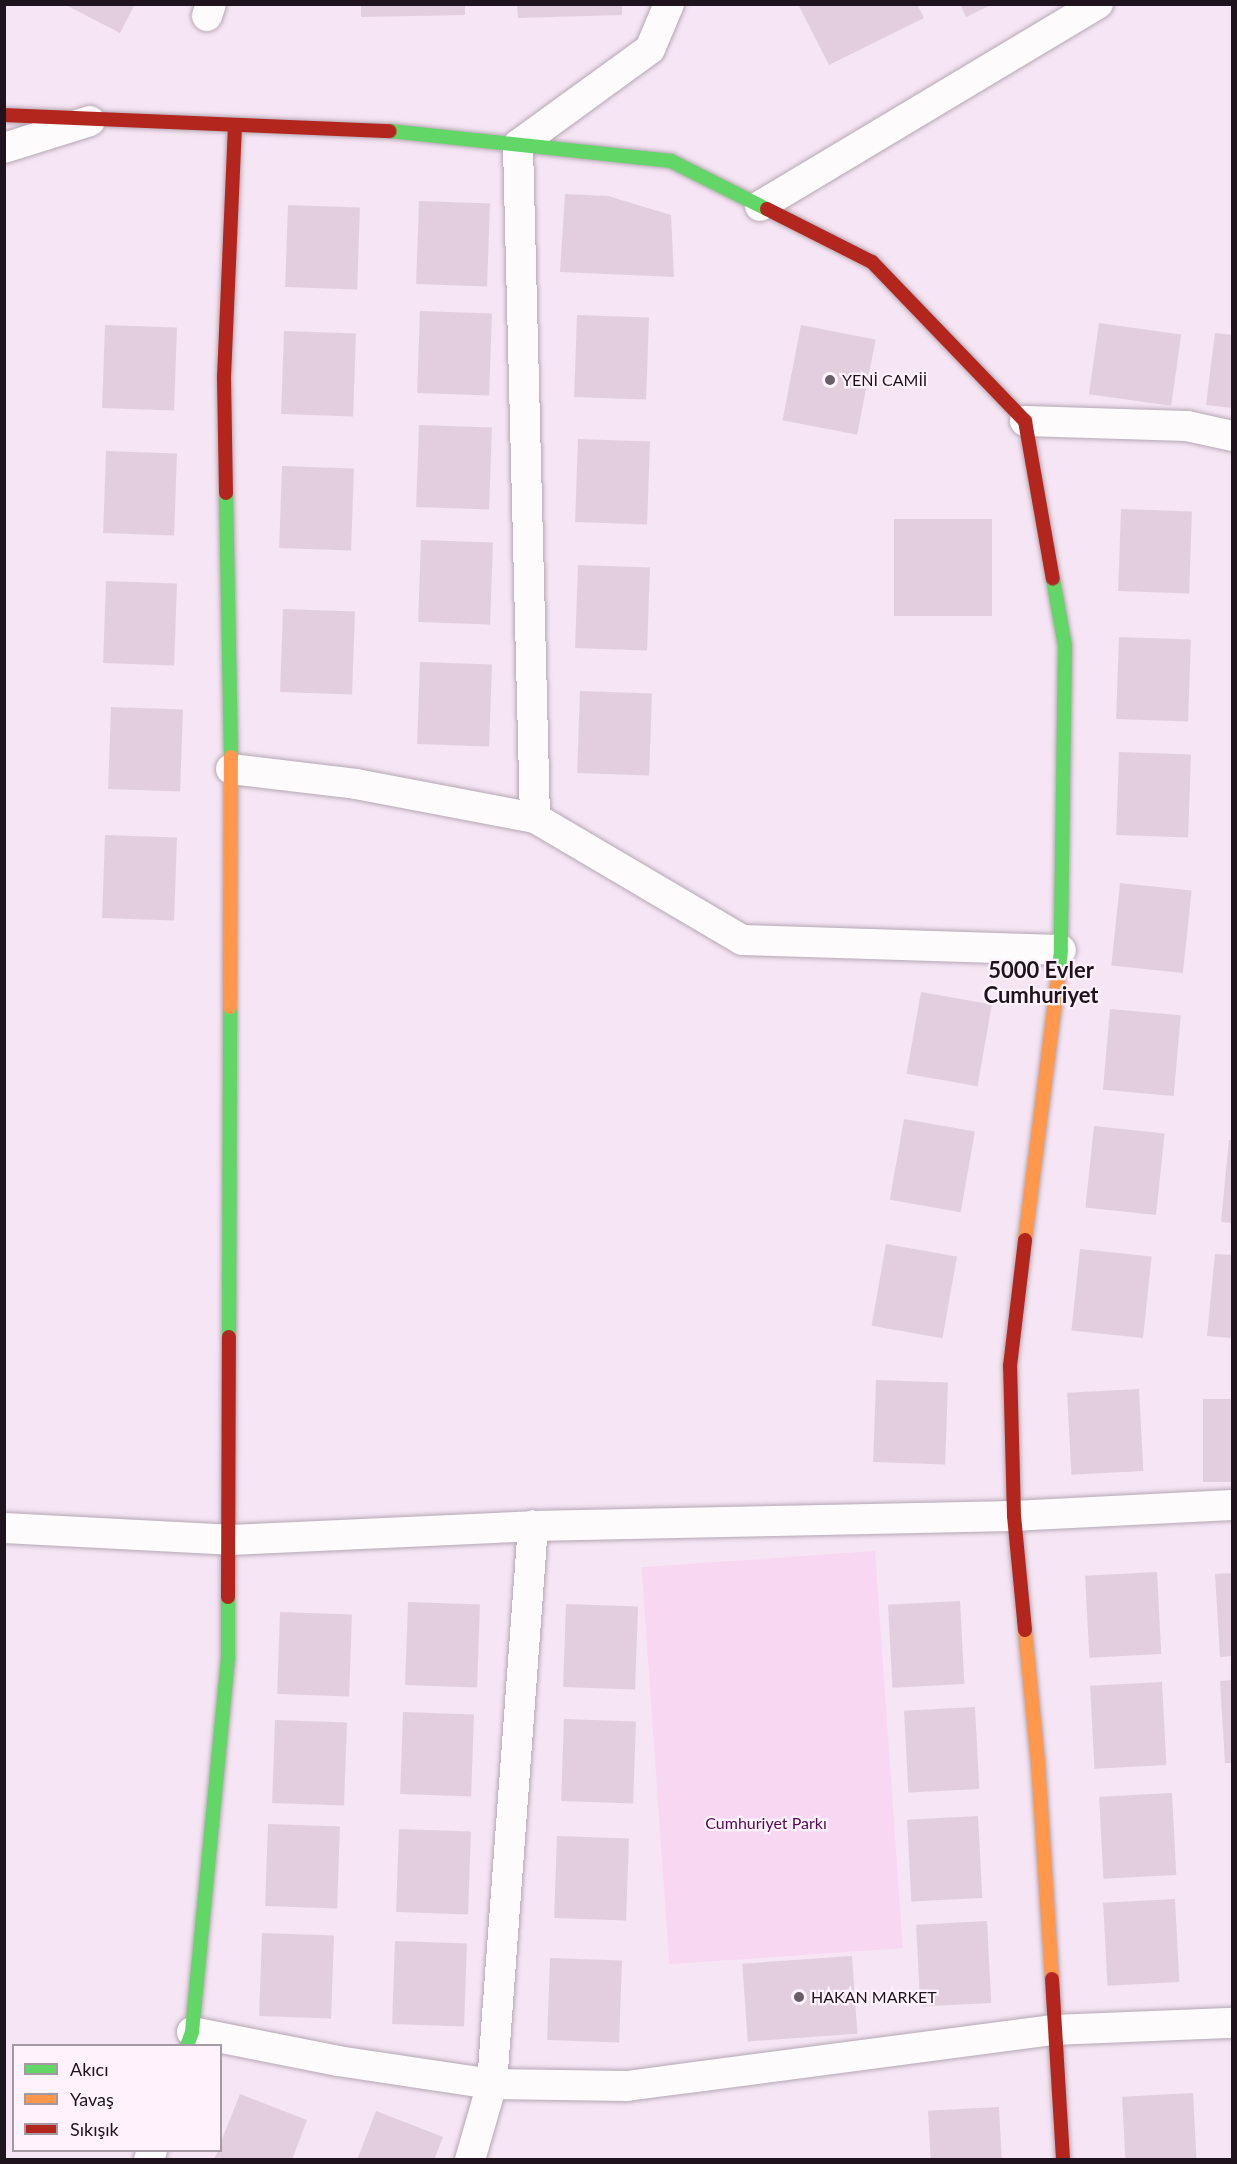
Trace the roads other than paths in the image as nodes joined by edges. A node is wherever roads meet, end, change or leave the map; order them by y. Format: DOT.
graph roads {
  1 [pos="669,4"];
  2 [pos="1098,4"];
  3 [pos="4,115"];
  4 [pos="92,120"];
  5 [pos="235,126"];
  6 [pos="518,145"];
  7 [pos="4,148"];
  8 [pos="760,206"];
  9 [pos="1025,421"];
  10 [pos="1233,436"];
  11 [pos="231,769"];
  12 [pos="535,818"];
  13 [pos="1061,950"];
  14 [pos="1233,1505"];
  15 [pos="1014,1516"];
  16 [pos="532,1526"];
  17 [pos="4,1528"];
  18 [pos="230,1540"];
  19 [pos="1233,2023"];
  20 [pos="1055,2030"];
  21 [pos="190,2039"];
  22 [pos="492,2084"];
  23 [pos="470,2160"];
  24 [pos="1064,2160"];
  1 -- 6 [label="street"];
  2 -- 8 [label="street"];
  3 -- 4 [label="street"];
  4 -- 5 [label="street"];
  4 -- 7 [label="street"];
  5 -- 6 [label="street"];
  5 -- 11 [label="street"];
  6 -- 8 [label="street"];
  6 -- 12 [label="street"];
  8 -- 9 [label="street"];
  9 -- 10 [label="street"];
  9 -- 13 [label="street"];
  11 -- 12 [label="street"];
  11 -- 18 [label="street"];
  12 -- 13 [label="street"];
  13 -- 15 [label="street"];
  14 -- 15 [label="street"];
  15 -- 16 [label="street"];
  15 -- 20 [label="street"];
  16 -- 18 [label="street"];
  16 -- 22 [label="street"];
  17 -- 18 [label="street"];
  18 -- 21 [label="street"];
  19 -- 20 [label="street"];
  20 -- 22 [label="street"];
  20 -- 24 [label="street"];
  21 -- 22 [label="street"];
  22 -- 23 [label="street"];
}
